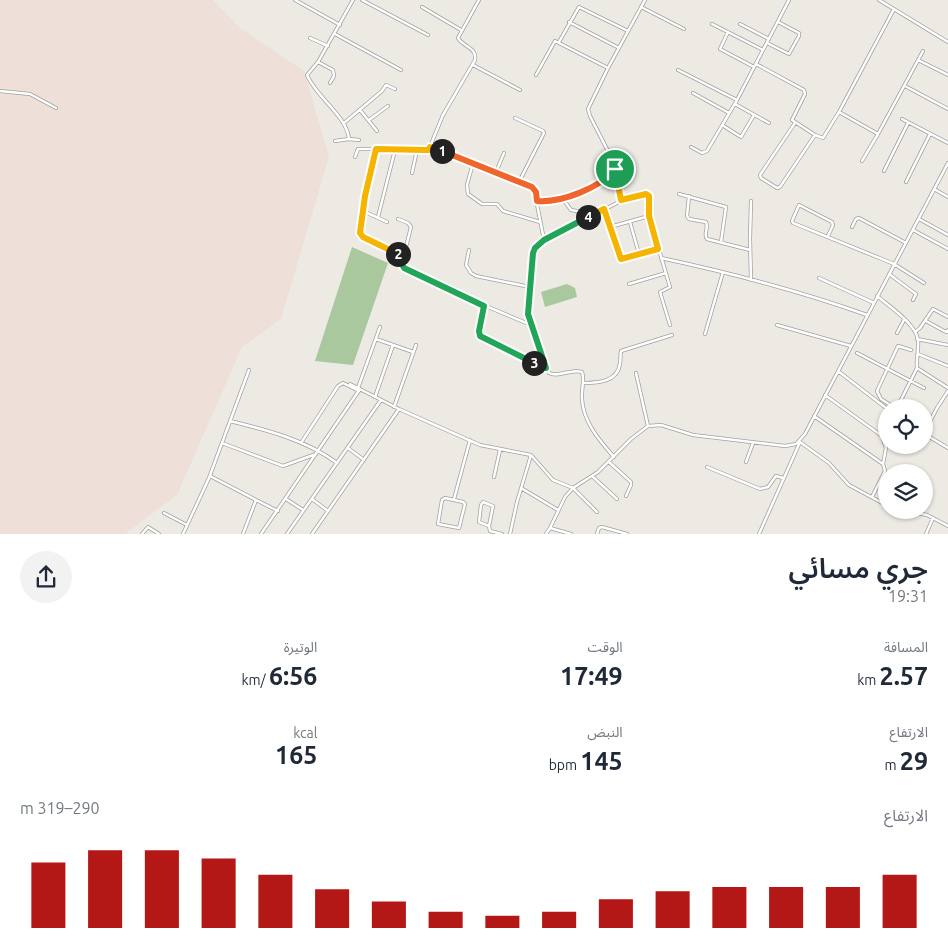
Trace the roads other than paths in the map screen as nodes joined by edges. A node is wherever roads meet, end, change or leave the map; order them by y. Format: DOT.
graph roads {
  1 [pos="294,0"];
  2 [pos="353,0"];
  3 [pos="362,0"];
  4 [pos="479,0"];
  5 [pos="645,0"];
  6 [pos="789,0"];
  7 [pos="879,0"];
  8 [pos="422,7"];
  9 [pos="642,7"];
  10 [pos="894,9"];
  11 [pos="569,22"];
  12 [pos="778,22"];
  13 [pos="712,24"];
  14 [pos="740,24"];
  15 [pos="340,25"];
  16 [pos="684,29"];
  17 [pos="462,30"];
  18 [pos="628,31"];
  19 [pos="728,32"];
  20 [pos="335,34"];
  21 [pos="428,35"];
  22 [pos="310,38"];
  23 [pos="768,39"];
  24 [pos="559,42"];
  25 [pos="948,42"];
  26 [pos="766,43"];
  27 [pos="328,46"];
  28 [pos="619,48"];
  29 [pos="763,50"];
  30 [pos="923,51"];
  31 [pos="918,60"];
  32 [pos="318,62"];
  33 [pos="756,64"];
  34 [pos="473,65"];
  35 [pos="754,67"];
  36 [pos="608,68"];
  37 [pos="401,70"];
  38 [pos="678,70"];
  39 [pos="536,75"];
  40 [pos="948,75"];
  41 [pos="330,83"];
  42 [pos="904,86"];
  43 [pos="395,89"];
  44 [pos="0,90"];
  45 [pos="520,90"];
  46 [pos="693,94"];
  47 [pos="736,102"];
  48 [pos="388,106"];
  49 [pos="56,108"];
  50 [pos="948,109"];
  51 [pos="360,110"];
  52 [pos="839,112"];
  53 [pos="729,113"];
  54 [pos="754,115"];
  55 [pos="516,118"];
  56 [pos="902,119"];
  57 [pos="369,120"];
  58 [pos="344,123"];
  59 [pos="769,123"];
  60 [pos="795,123"];
  61 [pos="908,123"];
  62 [pos="722,125"];
  63 [pos="377,131"];
  64 [pos="878,134"];
  65 [pos="930,134"];
  66 [pos="815,135"];
  67 [pos="349,139"];
  68 [pos="359,140"];
  69 [pos="335,141"];
  70 [pos="948,143"];
  71 [pos="430,147"];
  72 [pos="691,147"];
  73 [pos="376,149"];
  74 [pos="396,150"];
  75 [pos="417,150"];
  76 [pos="504,153"];
  77 [pos="355,157"];
  78 [pos="862,161"];
  79 [pos="473,163"];
  80 [pos="948,163"];
  81 [pos="615,169"];
  82 [pos="884,171"];
  83 [pos="496,172"];
  84 [pos="412,173"];
  85 [pos="519,182"];
  86 [pos="906,182"];
  87 [pos="934,189"];
  88 [pos="679,194"];
  89 [pos="689,196"];
  90 [pos="948,197"];
  91 [pos="563,199"];
  92 [pos="621,200"];
  93 [pos="537,201"];
  94 [pos="751,201"];
  95 [pos="604,209"];
  96 [pos="363,211"];
  97 [pos="593,214"];
  98 [pos="649,216"];
  99 [pos="378,218"];
  100 [pos="398,219"];
  101 [pos="918,219"];
  102 [pos="387,222"];
  103 [pos="541,222"];
  104 [pos="630,222"];
  105 [pos="610,227"];
  106 [pos="852,227"];
  107 [pos="913,230"];
  108 [pos="948,235"];
  109 [pos="828,236"];
  110 [pos="544,240"];
  111 [pos="721,242"];
  112 [pos="906,243"];
  113 [pos="658,249"];
  114 [pos="948,249"];
  115 [pos="469,250"];
  116 [pos="750,250"];
  117 [pos="639,254"];
  118 [pos="404,257"];
  119 [pos="661,258"];
  120 [pos="894,264"];
  121 [pos="723,272"];
  122 [pos="666,273"];
  123 [pos="889,274"];
  124 [pos="819,278"];
  125 [pos="751,280"];
  126 [pos="924,283"];
  127 [pos="629,284"];
  128 [pos="530,286"];
  129 [pos="878,296"];
  130 [pos="913,300"];
  131 [pos="874,303"];
  132 [pos="484,306"];
  133 [pos="867,315"];
  134 [pos="948,317"];
  135 [pos="904,320"];
  136 [pos="926,321"];
  137 [pos="777,324"];
  138 [pos="531,325"];
  139 [pos="670,325"];
  140 [pos="380,326"];
  141 [pos="948,330"];
  142 [pos="915,332"];
  143 [pos="897,333"];
  144 [pos="705,334"];
  145 [pos="672,335"];
  146 [pos="918,338"];
  147 [pos="376,339"];
  148 [pos="416,344"];
  149 [pos="393,345"];
  150 [pos="948,345"];
  151 [pos="851,346"];
  152 [pos="911,350"];
  153 [pos="413,352"];
  154 [pos="857,353"];
  155 [pos="918,354"];
  156 [pos="948,366"];
  157 [pos="546,368"];
  158 [pos="917,368"];
  159 [pos="886,369"];
  160 [pos="249,370"];
  161 [pos="838,371"];
  162 [pos="636,373"];
  163 [pos="910,381"];
  164 [pos="582,383"];
  165 [pos="350,384"];
  166 [pos="924,388"];
  167 [pos="359,390"];
  168 [pos="948,390"];
  169 [pos="825,395"];
  170 [pos="375,397"];
  171 [pos="882,399"];
  172 [pos="901,399"];
  173 [pos="381,400"];
  174 [pos="878,402"];
  175 [pos="394,406"];
  176 [pos="399,409"];
  177 [pos="814,416"];
  178 [pos="230,421"];
  179 [pos="648,426"];
  180 [pos="470,440"];
  181 [pos="800,442"];
  182 [pos="222,443"];
  183 [pos="301,443"];
  184 [pos="753,443"];
  185 [pos="348,448"];
  186 [pos="948,448"];
  187 [pos="500,450"];
  188 [pos="318,452"];
  189 [pos="531,455"];
  190 [pos="614,457"];
  191 [pos="364,460"];
  192 [pos="610,462"];
  193 [pos="746,462"];
  194 [pos="337,463"];
  195 [pos="883,464"];
  196 [pos="706,467"];
  197 [pos="210,476"];
  198 [pos="592,476"];
  199 [pos="494,477"];
  200 [pos="783,478"];
  201 [pos="878,486"];
  202 [pos="521,488"];
  203 [pos="573,488"];
  204 [pos="626,496"];
  205 [pos="872,498"];
  206 [pos="286,499"];
  207 [pos="312,499"];
  208 [pos="454,499"];
  209 [pos="617,499"];
  210 [pos="256,500"];
  211 [pos="878,501"];
  212 [pos="558,510"];
  213 [pos="278,511"];
  214 [pos="304,511"];
  215 [pos="328,511"];
  216 [pos="597,512"];
  217 [pos="164,513"];
  218 [pos="933,518"];
  219 [pos="933,519"];
  220 [pos="187,525"];
  221 [pos="489,526"];
  222 [pos="948,526"];
  223 [pos="550,528"];
  224 [pos="623,533"];
  225 [pos="142,534"];
  226 [pos="159,534"];
  227 [pos="182,534"];
  228 [pos="243,534"];
  229 [pos="261,534"];
  230 [pos="287,534"];
  231 [pos="312,534"];
  232 [pos="502,534"];
  233 [pos="510,534"];
  234 [pos="546,534"];
  235 [pos="571,534"];
  236 [pos="597,534"];
  237 [pos="627,534"];
  238 [pos="759,534"];
  239 [pos="926,534"];
  1 -- 15 [label="street"];
  2 -- 15 [label="street"];
  3 -- 21 [label="street"];
  4 -- 17 [label="street"];
  5 -- 9 [label="street"];
  6 -- 12 [label="street"];
  7 -- 10 [label="street"];
  8 -- 17 [label="street"];
  9 -- 16 [label="street"];
  9 -- 18 [label="street"];
  10 -- 25 [label="street"];
  10 -- 52 [label="street"];
  11 -- 18 [label="street"];
  11 -- 24 [label="street"];
  11 -- 28 [label="street"];
  12 -- 23 [label="street"];
  12 -- 26 [label="street"];
  13 -- 19 [label="street"];
  14 -- 23 [label="street"];
  15 -- 20 [label="street"];
  17 -- 34 [label="street"];
  18 -- 28 [label="street"];
  19 -- 29 [label="street"];
  19 -- 35 [label="street"];
  20 -- 27 [label="street"];
  20 -- 37 [label="street"];
  22 -- 27 [label="street"];
  23 -- 26 [label="street"];
  24 -- 36 [label="street"];
  24 -- 39 [label="street"];
  26 -- 29 [label="street"];
  27 -- 32 [label="street"];
  28 -- 36 [label="street"];
  29 -- 33 [label="street"];
  30 -- 31 [label="street"];
  31 -- 40 [label="street"];
  31 -- 42 [label="street"];
  32 -- 41 [label="street"];
  32 -- 58 [label="street"];
  33 -- 35 [label="street"];
  33 -- 60 [label="street"];
  34 -- 45 [label="street"];
  34 -- 71 [label="street"];
  35 -- 47 [label="street"];
  36 -- 81 [label="street"];
  38 -- 47 [label="street"];
  42 -- 50 [label="street"];
  42 -- 64 [label="street"];
  43 -- 51 [label="street"];
  44 -- 49 [label="street"];
  46 -- 53 [label="street"];
  47 -- 53 [label="street"];
  47 -- 54 [label="street"];
  48 -- 57 [label="street"];
  51 -- 57 [label="street"];
  51 -- 58 [label="street"];
  52 -- 64 [label="street"];
  52 -- 66 [label="street"];
  53 -- 62 [label="street"];
  54 -- 59 [label="street"];
  54 -- 62 [label="street"];
  55 -- 85 [label="street"];
  56 -- 61 [label="street"];
  57 -- 63 [label="street"];
  58 -- 67 [label="street"];
  60 -- 66 [label="street"];
  60 -- 66 [label="street"];
  61 -- 65 [label="street"];
  61 -- 82 [label="street"];
  62 -- 72 [label="street"];
  64 -- 78 [label="street"];
  65 -- 70 [label="street"];
  65 -- 86 [label="street"];
  67 -- 68 [label="street"];
  67 -- 69 [label="street"];
  71 -- 75 [label="street"];
  71 -- 79 [label="street"];
  73 -- 74 [label="street"];
  73 -- 77 [label="street"];
  73 -- 96 [label="street"];
  74 -- 75 [label="street"];
  74 -- 99 [label="street"];
  75 -- 84 [label="street"];
  76 -- 83 [label="street"];
  79 -- 83 [label="street"];
  79 -- 103 [label="street"];
  80 -- 87 [label="street"];
  81 -- 91 [label="street"];
  81 -- 92 [label="street"];
  83 -- 85 [label="street"];
  85 -- 93 [label="street"];
  87 -- 90 [label="street"];
  87 -- 101 [label="street"];
  88 -- 89 [label="street"];
  89 -- 111 [label="street"];
  89 -- 111 [label="street"];
  91 -- 93 [label="street"];
  91 -- 97 [label="street"];
  92 -- 95 [label="street"];
  92 -- 98 [label="street"];
  93 -- 103 [label="street"];
  94 -- 116 [label="street"];
  95 -- 97 [label="street"];
  95 -- 105 [label="street"];
  96 -- 99 [label="street"];
  96 -- 118 [label="street"];
  97 -- 110 [label="street"];
  98 -- 104 [label="street"];
  98 -- 113 [label="street"];
  99 -- 102 [label="street"];
  100 -- 118 [label="street"];
  101 -- 107 [label="street"];
  101 -- 108 [label="street"];
  103 -- 110 [label="street"];
  104 -- 105 [label="street"];
  104 -- 117 [label="street"];
  105 -- 117 [label="street"];
  106 -- 112 [label="street"];
  107 -- 112 [label="street"];
  107 -- 114 [label="street"];
  109 -- 109 [label="street"];
  109 -- 120 [label="street"];
  110 -- 128 [label="street"];
  111 -- 116 [label="street"];
  112 -- 120 [label="street"];
  113 -- 117 [label="street"];
  113 -- 119 [label="street"];
  115 -- 128 [label="street"];
  116 -- 125 [label="street"];
  118 -- 132 [label="street"];
  119 -- 121 [label="street"];
  119 -- 122 [label="street"];
  120 -- 123 [label="street"];
  120 -- 126 [label="street"];
  121 -- 125 [label="street"];
  121 -- 144 [label="street"];
  122 -- 127 [label="street"];
  122 -- 139 [label="street"];
  123 -- 129 [label="street"];
  123 -- 130 [label="street"];
  124 -- 131 [label="street"];
  125 -- 133 [label="street"];
  128 -- 138 [label="street"];
  129 -- 131 [label="street"];
  129 -- 135 [label="street"];
  131 -- 133 [label="street"];
  132 -- 138 [label="street"];
  132 -- 157 [label="street"];
  133 -- 151 [label="street"];
  134 -- 136 [label="street"];
  135 -- 142 [label="street"];
  135 -- 143 [label="street"];
  136 -- 141 [label="street"];
  136 -- 142 [label="street"];
  137 -- 151 [label="street"];
  138 -- 157 [label="street"];
  140 -- 147 [label="street"];
  142 -- 146 [label="street"];
  145 -- 164 [label="street"];
  146 -- 150 [label="street"];
  146 -- 155 [label="street"];
  147 -- 149 [label="street"];
  147 -- 167 [label="street"];
  148 -- 153 [label="street"];
  149 -- 153 [label="street"];
  149 -- 170 [label="street"];
  151 -- 161 [label="street"];
  152 -- 159 [label="street"];
  153 -- 175 [label="street"];
  154 -- 159 [label="street"];
  155 -- 156 [label="street"];
  155 -- 158 [label="street"];
  157 -- 164 [label="street"];
  158 -- 163 [label="street"];
  158 -- 168 [label="street"];
  159 -- 163 [label="street"];
  159 -- 171 [label="street"];
  160 -- 178 [label="street"];
  161 -- 169 [label="street"];
  161 -- 174 [label="street"];
  162 -- 179 [label="street"];
  163 -- 166 [label="street"];
  163 -- 172 [label="street"];
  164 -- 190 [label="street"];
  165 -- 167 [label="street"];
  167 -- 170 [label="street"];
  167 -- 183 [label="street"];
  167 -- 188 [label="street"];
  168 -- 186 [label="street"];
  169 -- 177 [label="street"];
  169 -- 195 [label="street"];
  170 -- 173 [label="street"];
  173 -- 175 [label="street"];
  173 -- 185 [label="street"];
  175 -- 176 [label="street"];
  176 -- 180 [label="street"];
  176 -- 191 [label="street"];
  177 -- 181 [label="street"];
  177 -- 195 [label="street"];
  178 -- 182 [label="street"];
  178 -- 183 [label="street"];
  179 -- 184 [label="street"];
  179 -- 190 [label="street"];
  180 -- 187 [label="street"];
  180 -- 208 [label="street"];
  181 -- 184 [label="street"];
  181 -- 200 [label="street"];
  181 -- 205 [label="street"];
  182 -- 188 [label="street"];
  182 -- 197 [label="street"];
  183 -- 188 [label="street"];
  184 -- 193 [label="street"];
  185 -- 191 [label="street"];
  185 -- 194 [label="street"];
  187 -- 189 [label="street"];
  187 -- 199 [label="street"];
  188 -- 194 [label="street"];
  188 -- 206 [label="street"];
  189 -- 202 [label="street"];
  189 -- 203 [label="street"];
  190 -- 192 [label="street"];
  191 -- 215 [label="street"];
  192 -- 198 [label="street"];
  192 -- 204 [label="street"];
  194 -- 207 [label="street"];
  196 -- 200 [label="street"];
  197 -- 210 [label="street"];
  197 -- 220 [label="street"];
  198 -- 203 [label="street"];
  198 -- 209 [label="street"];
  200 -- 238 [label="street"];
  201 -- 205 [label="street"];
  202 -- 212 [label="street"];
  202 -- 233 [label="street"];
  203 -- 212 [label="street"];
  203 -- 216 [label="street"];
  205 -- 211 [label="street"];
  206 -- 213 [label="street"];
  206 -- 214 [label="street"];
  207 -- 214 [label="street"];
  207 -- 215 [label="street"];
  208 -- 208 [label="street"];
  210 -- 213 [label="street"];
  210 -- 228 [label="street"];
  212 -- 223 [label="street"];
  213 -- 229 [label="street"];
  214 -- 230 [label="street"];
  215 -- 231 [label="street"];
  217 -- 220 [label="street"];
  218 -- 222 [label="street"];
  219 -- 239 [label="street"];
  220 -- 227 [label="street"];
  221 -- 221 [label="street"];
  221 -- 232 [label="street"];
  223 -- 234 [label="street"];
  223 -- 235 [label="street"];
  224 -- 236 [label="street"];
  224 -- 237 [label="street"];
  225 -- 226 [label="street"];
}
